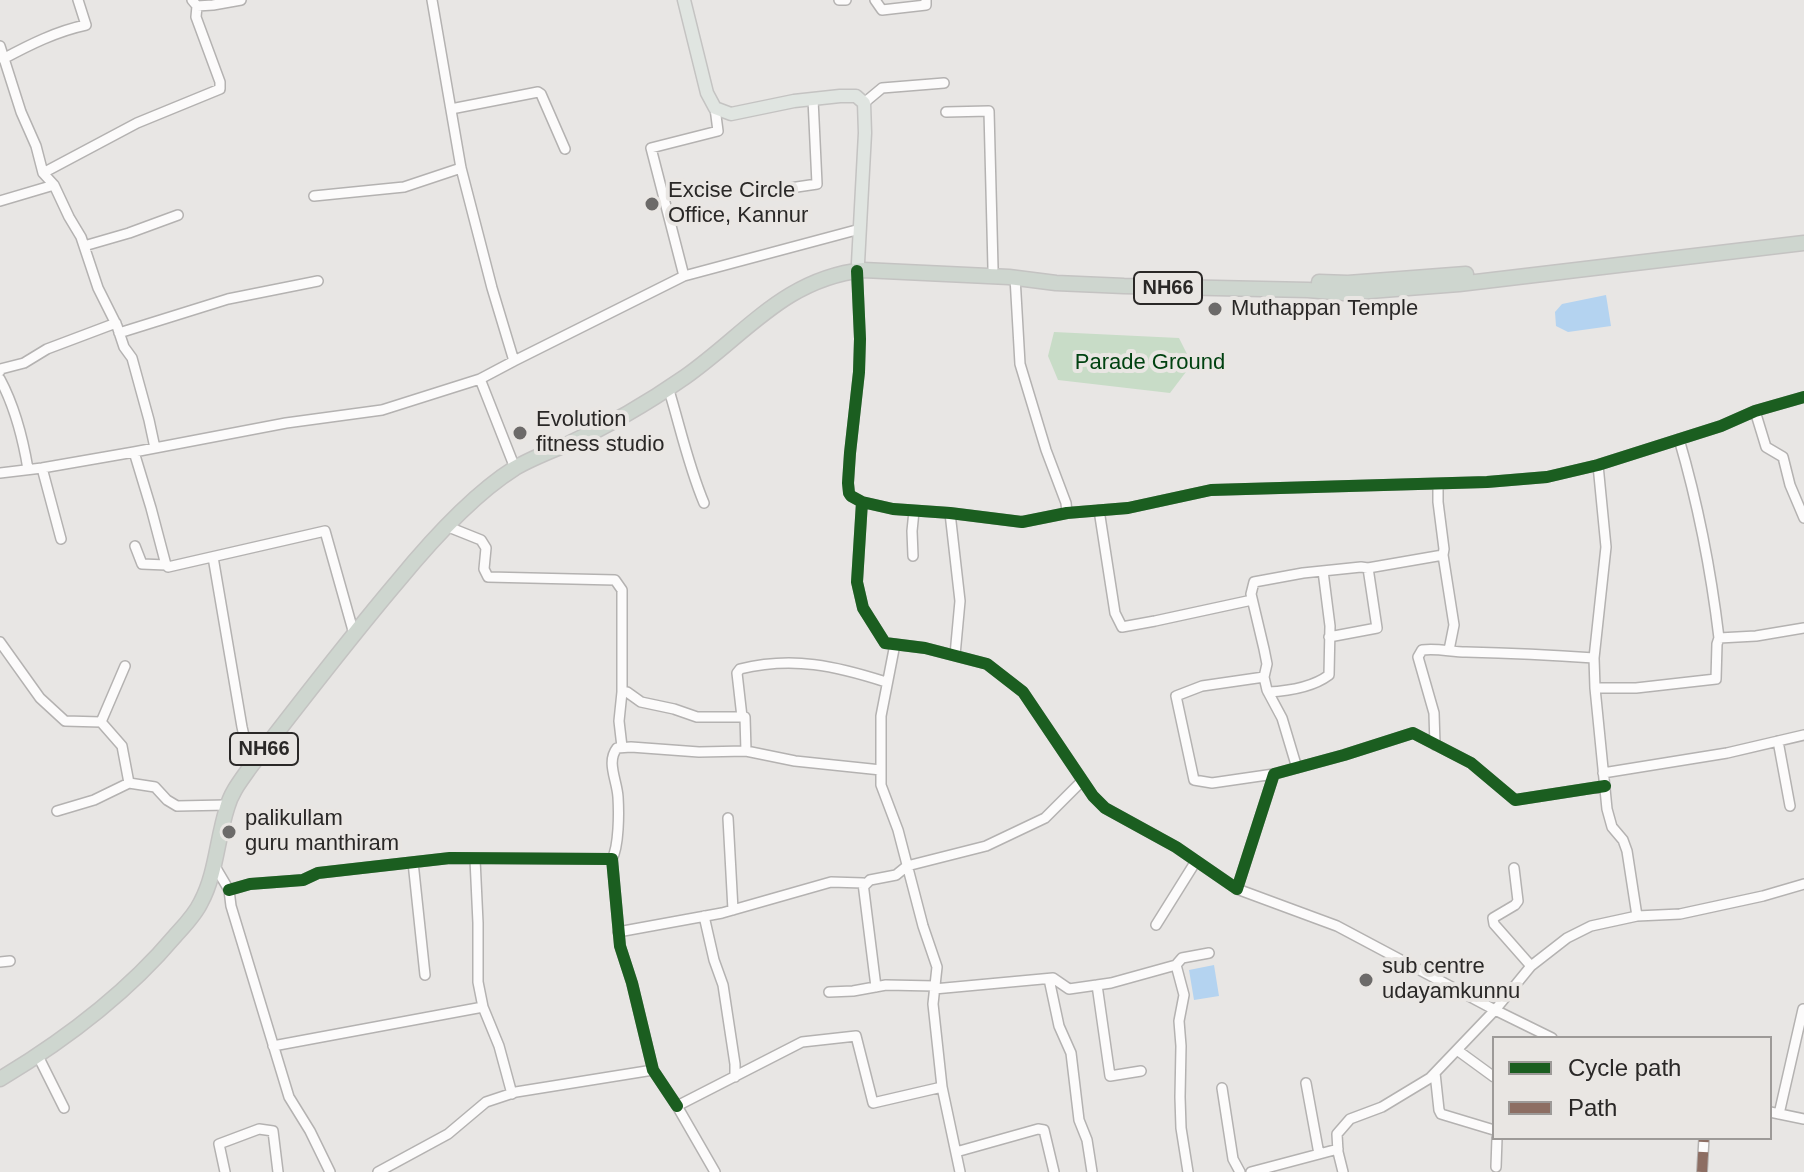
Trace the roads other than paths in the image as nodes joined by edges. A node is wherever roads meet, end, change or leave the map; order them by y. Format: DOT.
graph roads {
  1 [pos="78,0"];
  2 [pos="241,0"];
  3 [pos="432,0"];
  4 [pos="684,0"];
  5 [pos="839,0"];
  6 [pos="846,0"];
  7 [pos="875,0"];
  8 [pos="926,0"];
  9 [pos="194,3"];
  10 [pos="0,46"];
  11 [pos="3,59"];
  12 [pos="944,83"];
  13 [pos="813,99"];
  14 [pos="864,103"];
  15 [pos="715,108"];
  16 [pos="451,109"];
  17 [pos="946,112"];
  18 [pos="565,149"];
  19 [pos="461,168"];
  20 [pos="43,173"];
  21 [pos="54,185"];
  22 [pos="790,188"];
  23 [pos="314,196"];
  24 [pos="0,201"];
  25 [pos="178,215"];
  26 [pos="860,229"];
  27 [pos="1804,236"];
  28 [pos="1804,243"];
  29 [pos="84,246"];
  30 [pos="857,267"];
  31 [pos="993,268"];
  32 [pos="684,276"];
  33 [pos="1015,277"];
  34 [pos="318,281"];
  35 [pos="118,328"];
  36 [pos="514,361"];
  37 [pos="0,371"];
  38 [pos="0,379"];
  39 [pos="480,379"];
  40 [pos="668,387"];
  41 [pos="1804,397"];
  42 [pos="1755,411"];
  43 [pos="1679,439"];
  44 [pos="155,448"];
  45 [pos="134,452"];
  46 [pos="1598,465"];
  47 [pos="42,468"];
  48 [pos="515,468"];
  49 [pos="28,469"];
  50 [pos="0,473"];
  51 [pos="1438,484"];
  52 [pos="862,502"];
  53 [pos="704,503"];
  54 [pos="1099,510"];
  55 [pos="914,511"];
  56 [pos="950,513"];
  57 [pos="1067,513"];
  58 [pos="1804,518"];
  59 [pos="448,524"];
  60 [pos="61,539"];
  61 [pos="135,546"];
  62 [pos="1443,555"];
  63 [pos="913,556"];
  64 [pos="213,557"];
  65 [pos="166,565"];
  66 [pos="1368,568"];
  67 [pos="1323,571"];
  68 [pos="1252,600"];
  69 [pos="1804,628"];
  70 [pos="354,634"];
  71 [pos="1329,637"];
  72 [pos="1719,638"];
  73 [pos="0,642"];
  74 [pos="895,644"];
  75 [pos="1449,650"];
  76 [pos="955,655"];
  77 [pos="1594,658"];
  78 [pos="125,666"];
  79 [pos="1264,677"];
  80 [pos="886,682"];
  81 [pos="1595,688"];
  82 [pos="622,692"];
  83 [pos="1268,692"];
  84 [pos="742,717"];
  85 [pos="101,722"];
  86 [pos="1804,735"];
  87 [pos="1778,741"];
  88 [pos="1435,745"];
  89 [pos="622,747"];
  90 [pos="746,751"];
  91 [pos="251,766"];
  92 [pos="1297,768"];
  93 [pos="881,770"];
  94 [pos="1603,773"];
  95 [pos="1274,774"];
  96 [pos="1082,781"];
  97 [pos="129,783"];
  98 [pos="1605,786"];
  99 [pos="227,805"];
  100 [pos="1790,806"];
  101 [pos="57,811"];
  102 [pos="728,818"];
  103 [pos="475,859"];
  104 [pos="612,859"];
  105 [pos="1196,861"];
  106 [pos="213,862"];
  107 [pos="413,862"];
  108 [pos="907,866"];
  109 [pos="1514,868"];
  110 [pos="1804,884"];
  111 [pos="864,886"];
  112 [pos="1237,889"];
  113 [pos="229,890"];
  114 [pos="733,910"];
  115 [pos="704,916"];
  116 [pos="1637,916"];
  117 [pos="1156,925"];
  118 [pos="618,932"];
  119 [pos="1209,953"];
  120 [pos="1176,965"];
  121 [pos="1531,966"];
  122 [pos="425,975"];
  123 [pos="1049,979"];
  124 [pos="1097,985"];
  125 [pos="876,987"];
  126 [pos="934,988"];
  127 [pos="829,992"];
  128 [pos="483,1007"];
  129 [pos="1803,1009"];
  130 [pos="1495,1010"];
  131 [pos="1548,1036"];
  132 [pos="273,1046"];
  133 [pos="1457,1050"];
  134 [pos="38,1056"];
  135 [pos="653,1070"];
  136 [pos="1141,1071"];
  137 [pos="1435,1073"];
  138 [pos="1492,1076"];
  139 [pos="735,1077"];
  140 [pos="0,1079"];
  141 [pos="1306,1083"];
  142 [pos="942,1087"];
  143 [pos="1222,1088"];
  144 [pos="512,1094"];
  145 [pos="677,1106"];
  146 [pos="64,1108"];
  147 [pos="1775,1113"];
  148 [pos="1804,1119"];
  149 [pos="1492,1129"];
  150 [pos="1497,1140"];
  151 [pos="1704,1140"];
  152 [pos="1338,1149"];
  153 [pos="956,1152"];
  154 [pos="1319,1154"];
  155 [pos="1496,1167"];
  156 [pos="225,1172"];
  157 [pos="278,1172"];
  158 [pos="330,1172"];
  159 [pos="378,1172"];
  160 [pos="715,1172"];
  161 [pos="960,1172"];
  162 [pos="1054,1172"];
  163 [pos="1092,1172"];
  164 [pos="1188,1172"];
  165 [pos="1240,1172"];
  166 [pos="1251,1172"];
  167 [pos="1343,1172"];
  168 [pos="1702,1172"];
  1 -- 11 [label="street"];
  2 -- 9 [label="street"];
  3 -- 16 [label="street"];
  4 -- 15 [label="main road"];
  5 -- 6 [label="street"];
  7 -- 8 [label="street"];
  9 -- 20 [label="street"];
  10 -- 11 [label="street"];
  11 -- 20 [label="street"];
  12 -- 14 [label="street"];
  13 -- 14 [label="main road"];
  13 -- 15 [label="main road"];
  13 -- 22 [label="street"];
  14 -- 26 [label="main road"];
  15 -- 32 [label="street"];
  16 -- 18 [label="street"];
  16 -- 19 [label="street"];
  17 -- 31 [label="street"];
  19 -- 23 [label="street"];
  19 -- 36 [label="street"];
  20 -- 21 [label="street"];
  21 -- 24 [label="street"];
  21 -- 29 [label="street"];
  25 -- 29 [label="street"];
  26 -- 30 [label="main road"];
  26 -- 32 [label="street"];
  27 -- 31 [label="highway, NH66"];
  28 -- 33 [label="highway, NH66"];
  29 -- 35 [label="street"];
  30 -- 31 [label="highway, NH66"];
  30 -- 33 [label="highway, NH66"];
  30 -- 40 [label="highway, NH66"];
  30 -- 52 [label="street"];
  32 -- 36 [label="street"];
  33 -- 57 [label="street"];
  34 -- 35 [label="street"];
  35 -- 37 [label="street"];
  35 -- 44 [label="street"];
  36 -- 39 [label="street"];
  38 -- 49 [label="street"];
  39 -- 44 [label="street"];
  39 -- 48 [label="street"];
  40 -- 48 [label="highway, NH66"];
  40 -- 53 [label="street"];
  41 -- 42 [label="street"];
  42 -- 43 [label="street"];
  42 -- 58 [label="street"];
  43 -- 46 [label="street"];
  43 -- 72 [label="street"];
  44 -- 45 [label="street"];
  45 -- 47 [label="street"];
  45 -- 65 [label="street"];
  46 -- 51 [label="street"];
  46 -- 77 [label="street"];
  47 -- 49 [label="street"];
  47 -- 60 [label="street"];
  48 -- 59 [label="highway, NH66"];
  49 -- 50 [label="street"];
  51 -- 54 [label="street"];
  51 -- 62 [label="street"];
  52 -- 55 [label="street"];
  52 -- 74 [label="street"];
  54 -- 57 [label="street"];
  54 -- 68 [label="street"];
  55 -- 56 [label="street"];
  55 -- 63 [label="street"];
  56 -- 57 [label="street"];
  56 -- 76 [label="street"];
  59 -- 70 [label="highway, NH66"];
  59 -- 82 [label="street"];
  61 -- 65 [label="street"];
  62 -- 66 [label="street"];
  62 -- 75 [label="street"];
  64 -- 65 [label="street"];
  64 -- 70 [label="street"];
  64 -- 91 [label="street"];
  66 -- 67 [label="street"];
  66 -- 71 [label="street"];
  67 -- 68 [label="street"];
  67 -- 71 [label="street"];
  68 -- 79 [label="street"];
  69 -- 72 [label="street"];
  70 -- 91 [label="highway, NH66"];
  71 -- 83 [label="street"];
  72 -- 81 [label="street"];
  73 -- 85 [label="street"];
  74 -- 76 [label="street"];
  74 -- 80 [label="street"];
  75 -- 77 [label="street"];
  75 -- 88 [label="street"];
  76 -- 96 [label="street"];
  77 -- 81 [label="street"];
  78 -- 85 [label="street"];
  79 -- 83 [label="street"];
  79 -- 95 [label="street"];
  80 -- 84 [label="street"];
  80 -- 93 [label="street"];
  81 -- 94 [label="street"];
  82 -- 84 [label="street"];
  82 -- 89 [label="street"];
  83 -- 92 [label="street"];
  84 -- 90 [label="street"];
  85 -- 97 [label="street"];
  86 -- 87 [label="street"];
  87 -- 94 [label="street"];
  87 -- 100 [label="street"];
  88 -- 92 [label="street"];
  88 -- 98 [label="street"];
  89 -- 90 [label="street"];
  89 -- 104 [label="street"];
  90 -- 93 [label="street"];
  91 -- 99 [label="highway, NH66"];
  92 -- 95 [label="street"];
  93 -- 108 [label="street"];
  94 -- 98 [label="street"];
  95 -- 112 [label="street"];
  96 -- 105 [label="street"];
  96 -- 108 [label="street"];
  97 -- 99 [label="street"];
  97 -- 101 [label="street"];
  98 -- 116 [label="street"];
  99 -- 106 [label="highway, NH66"];
  102 -- 114 [label="street"];
  103 -- 104 [label="street"];
  103 -- 107 [label="street"];
  103 -- 128 [label="street"];
  104 -- 118 [label="street"];
  105 -- 112 [label="street"];
  105 -- 117 [label="street"];
  106 -- 113 [label="street"];
  106 -- 134 [label="highway, NH66"];
  107 -- 113 [label="street"];
  107 -- 122 [label="street"];
  108 -- 111 [label="street"];
  108 -- 126 [label="street"];
  109 -- 121 [label="street"];
  110 -- 116 [label="street"];
  111 -- 114 [label="street"];
  111 -- 125 [label="street"];
  112 -- 130 [label="street"];
  113 -- 132 [label="street"];
  114 -- 115 [label="street"];
  115 -- 118 [label="street"];
  115 -- 139 [label="street"];
  116 -- 121 [label="street"];
  118 -- 135 [label="street"];
  119 -- 120 [label="street"];
  120 -- 124 [label="street"];
  120 -- 164 [label="street"];
  121 -- 130 [label="street"];
  123 -- 124 [label="street"];
  123 -- 126 [label="street"];
  123 -- 163 [label="street"];
  124 -- 136 [label="street"];
  125 -- 126 [label="street"];
  125 -- 127 [label="street"];
  126 -- 142 [label="street"];
  128 -- 132 [label="street"];
  128 -- 144 [label="street"];
  129 -- 147 [label="street"];
  130 -- 131 [label="street"];
  130 -- 133 [label="street"];
  132 -- 158 [label="street"];
  133 -- 137 [label="street"];
  133 -- 138 [label="street"];
  134 -- 140 [label="highway, NH66"];
  134 -- 146 [label="street"];
  135 -- 144 [label="street"];
  135 -- 145 [label="street"];
  137 -- 149 [label="street"];
  137 -- 152 [label="street"];
  139 -- 142 [label="street"];
  139 -- 145 [label="street"];
  141 -- 154 [label="street"];
  142 -- 153 [label="street"];
  143 -- 165 [label="street"];
  144 -- 159 [label="street"];
  145 -- 160 [label="street"];
  147 -- 148 [label="street"];
  150 -- 155 [label="street"];
  151 -- 168 [label="street"];
  152 -- 154 [label="street"];
  152 -- 167 [label="street"];
  153 -- 161 [label="street"];
  153 -- 162 [label="street"];
  154 -- 166 [label="street"];
  156 -- 157 [label="street"];
}
